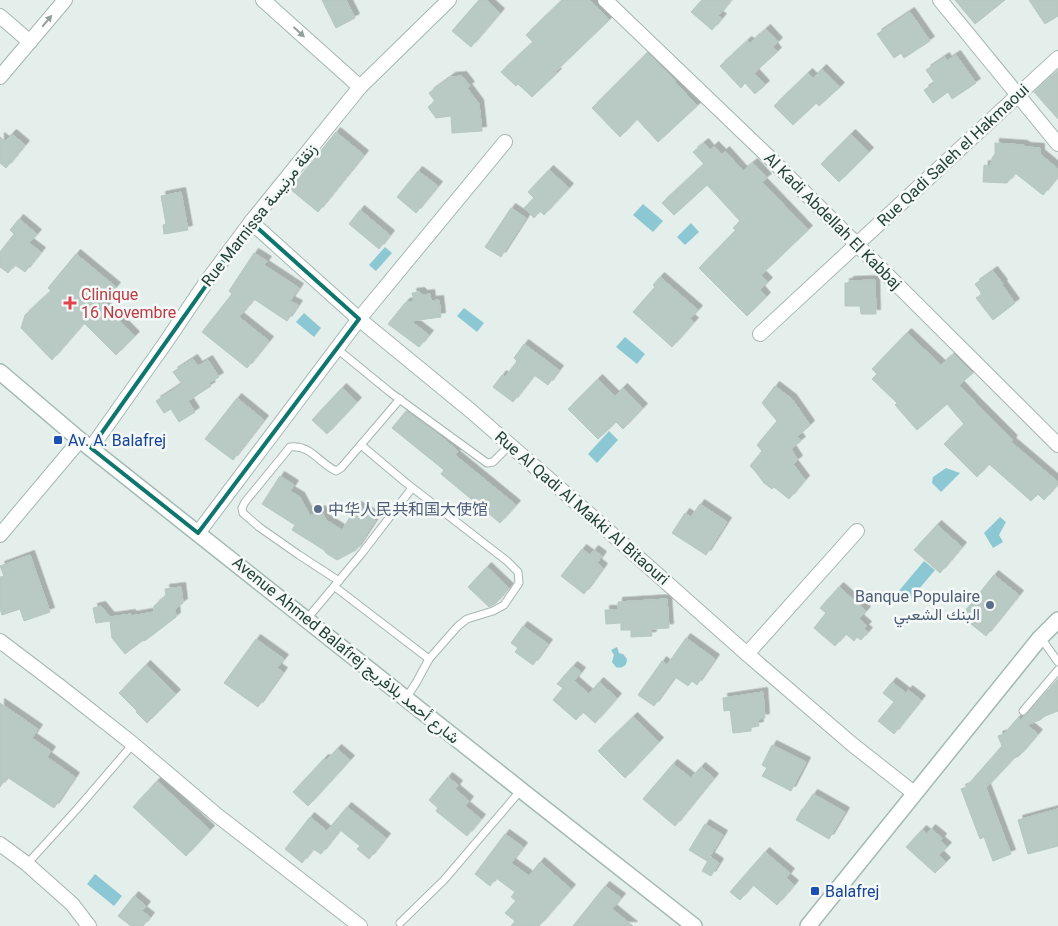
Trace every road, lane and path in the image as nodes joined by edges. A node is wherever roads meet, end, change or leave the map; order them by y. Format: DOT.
graph roads {
  1 [pos="65,0"];
  2 [pos="263,0"];
  3 [pos="450,0"];
  4 [pos="606,0"];
  5 [pos="940,0"];
  6 [pos="0,16"];
  7 [pos="30,42"];
  8 [pos="1058,58"];
  9 [pos="0,77"];
  10 [pos="360,87"];
  11 [pos="1018,96"];
  12 [pos="505,142"];
  13 [pos="1058,144"];
  14 [pos="251,222"];
  15 [pos="856,244"];
  16 [pos="358,318"];
  17 [pos="760,334"];
  18 [pos="336,348"];
  19 [pos="0,372"];
  20 [pos="400,399"];
  21 [pos="86,444"];
  22 [pos="361,445"];
  23 [pos="510,445"];
  24 [pos="1058,445"];
  25 [pos="412,488"];
  26 [pos="857,531"];
  27 [pos="198,532"];
  28 [pos="0,535"];
  29 [pos="337,584"];
  30 [pos="306,620"];
  31 [pos="1058,620"];
  32 [pos="1040,638"];
  33 [pos="0,641"];
  34 [pos="747,654"];
  35 [pos="430,659"];
  36 [pos="1058,662"];
  37 [pos="1058,670"];
  38 [pos="406,698"];
  39 [pos="1023,711"];
  40 [pos="132,744"];
  41 [pos="521,790"];
  42 [pos="914,793"];
  43 [pos="0,844"];
  44 [pos="27,864"];
  45 [pos="400,923"];
  46 [pos="89,926"];
  47 [pos="360,926"];
  48 [pos="694,926"];
  49 [pos="808,926"];
  7 -- 1 [label="street, one-way"];
  2 -- 10 [label="street, one-way"];
  3 -- 10 [label="street, Rue Marnissa زنقة مرنيسة"];
  4 -- 15 [label="street, Al Kadi Abdellah El Kabbaj"];
  5 -- 11 [label="street"];
  6 -- 7 [label="street"];
  7 -- 9 [label="street"];
  8 -- 11 [label="street, Rue Qadi Saleh el Hakmaoui"];
  10 -- 14 [label="street, Rue Marnissa زنقة مرنيسة"];
  11 -- 13 [label="street"];
  11 -- 15 [label="street, Rue Qadi Saleh el Hakmaoui"];
  12 -- 16 [label="street"];
  14 -- 16 [label="street, Rue Al Qadi Al Makki Al Bitaouri"];
  14 -- 21 [label="street, Rue Marnissa زنقة مرنيسة"];
  15 -- 17 [label="street, Rue Qadi Saleh el Hakmaoui"];
  15 -- 24 [label="street, Al Kadi Abdellah El Kabbaj"];
  16 -- 18 [label="street"];
  16 -- 23 [label="street, Rue Al Qadi Al Makki Al Bitaouri"];
  18 -- 20 [label="lane"];
  18 -- 27 [label="street"];
  19 -- 21 [label="main road, Avenue Ahmed Balafrej شارع أحمد بلافريج"];
  20 -- 22 [label="lane"];
  20 -- 23 [label="lane"];
  21 -- 27 [label="main road, Avenue Ahmed Balafrej شارع أحمد بلافريج"];
  21 -- 28 [label="street, Rue Marnissa زنقة مرنيسة"];
  22 -- 25 [label="lane"];
  22 -- 29 [label="lane"];
  23 -- 34 [label="street, Rue Al Qadi Al Makki Al Bitaouri"];
  25 -- 29 [label="lane"];
  25 -- 35 [label="lane"];
  26 -- 34 [label="street"];
  27 -- 30 [label="main road, Avenue Ahmed Balafrej شارع أحمد بلافريج"];
  29 -- 30 [label="lane"];
  29 -- 35 [label="lane"];
  30 -- 38 [label="main road, Avenue Ahmed Balafrej شارع أحمد بلافريج"];
  31 -- 32 [label="main road"];
  32 -- 36 [label="lane"];
  32 -- 42 [label="main road"];
  33 -- 40 [label="street"];
  34 -- 42 [label="street, Rue Al Qadi Al Makki Al Bitaouri"];
  35 -- 38 [label="lane"];
  37 -- 39 [label="lane"];
  38 -- 41 [label="main road, Avenue Ahmed Balafrej شارع أحمد بلافريج"];
  40 -- 44 [label="lane"];
  40 -- 47 [label="street"];
  41 -- 45 [label="lane"];
  41 -- 48 [label="main road, Avenue Ahmed Balafrej شارع أحمد بلافريج"];
  42 -- 49 [label="main road"];
  43 -- 44 [label="street"];
  44 -- 46 [label="street"];
}
